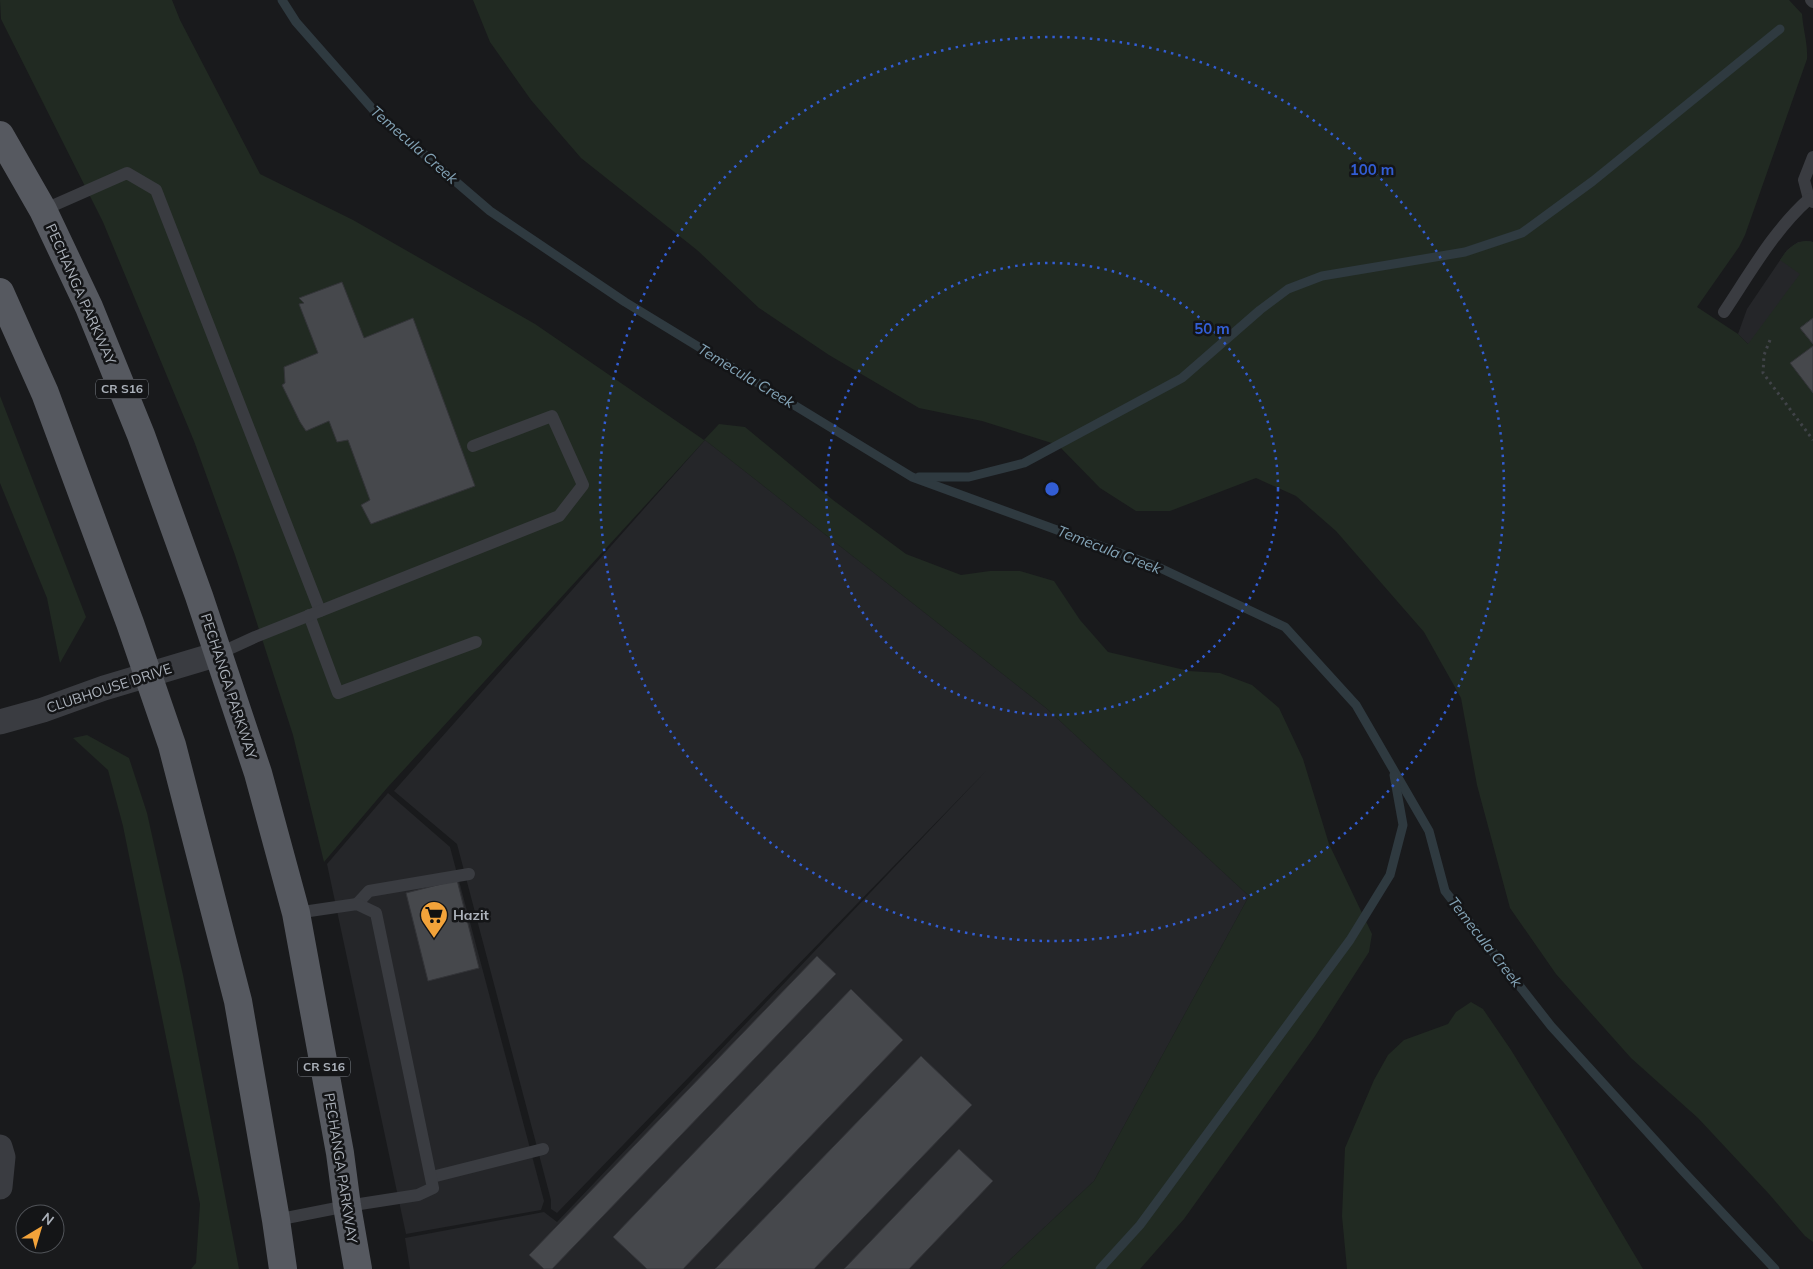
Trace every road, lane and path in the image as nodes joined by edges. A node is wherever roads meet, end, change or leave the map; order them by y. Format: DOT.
graph roads {
  1 [pos="0,135"];
  2 [pos="1813,157"];
  3 [pos="1811,201"];
  4 [pos="43,210"];
  5 [pos="0,292"];
  6 [pos="1724,312"];
  7 [pos="1770,340"];
  8 [pos="1813,440"];
  9 [pos="473,446"];
  10 [pos="315,613"];
  11 [pos="476,642"];
  12 [pos="218,654"];
  13 [pos="148,674"];
  14 [pos="0,722"];
  15 [pos="469,874"];
  16 [pos="357,904"];
  17 [pos="296,913"];
  18 [pos="0,1147"];
  19 [pos="543,1149"];
  20 [pos="432,1176"];
  21 [pos="0,1187"];
  22 [pos="347,1206"];
  23 [pos="276,1220"];
  24 [pos="283,1269"];
  25 [pos="358,1269"];
  1 -- 4 [label="main road, PECHANGA PARKWAY / CR S16"];
  2 -- 3 [label="lane"];
  3 -- 6 [label="lane"];
  4 -- 10 [label="lane"];
  4 -- 12 [label="main road, PECHANGA PARKWAY / CR S16"];
  5 -- 13 [label="main road"];
  7 -- 8 [label="path"];
  9 -- 10 [label="lane"];
  10 -- 11 [label="lane"];
  10 -- 12 [label="lane"];
  12 -- 13 [label="street, CLUBHOUSE DRIVE"];
  12 -- 17 [label="main road, PECHANGA PARKWAY / CR S16"];
  13 -- 14 [label="street, CLUBHOUSE DRIVE"];
  13 -- 23 [label="main road"];
  15 -- 16 [label="lane"];
  16 -- 17 [label="lane"];
  16 -- 20 [label="lane"];
  17 -- 22 [label="main road, PECHANGA PARKWAY / CR S16"];
  18 -- 21 [label="street"];
  19 -- 20 [label="lane"];
  20 -- 22 [label="lane"];
  22 -- 23 [label="lane"];
  22 -- 25 [label="main road, PECHANGA PARKWAY / CR S16"];
  23 -- 24 [label="main road"];
}
